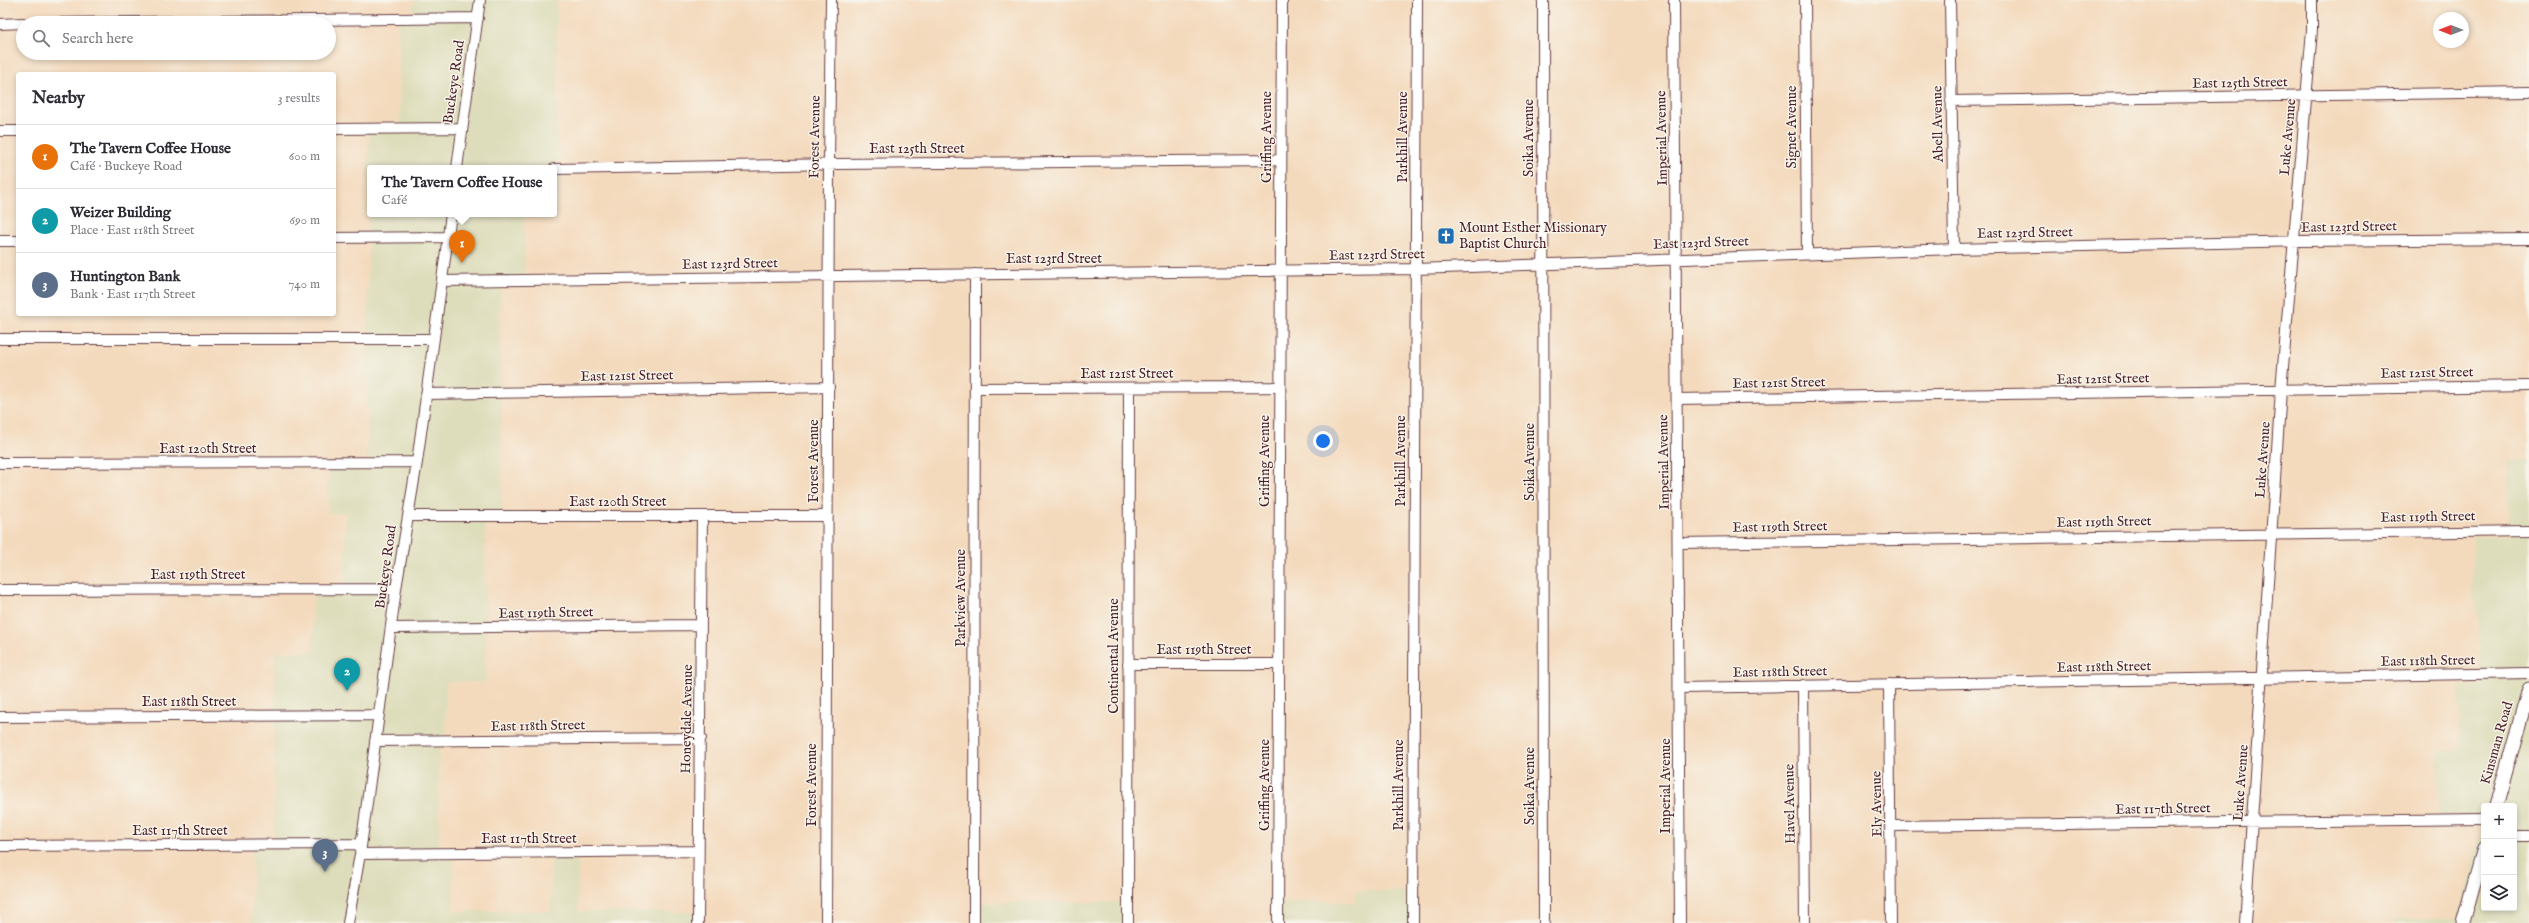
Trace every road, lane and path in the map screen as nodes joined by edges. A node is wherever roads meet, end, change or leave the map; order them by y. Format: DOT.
graph roads {
  1 [pos="480,0"];
  2 [pos="832,0"];
  3 [pos="1282,0"];
  4 [pos="1417,0"];
  5 [pos="1543,0"];
  6 [pos="1674,0"];
  7 [pos="1805,0"];
  8 [pos="1950,0"];
  9 [pos="2312,0"];
  10 [pos="478,18"];
  11 [pos="336,20"];
  12 [pos="16,23"];
  13 [pos="0,24"];
  14 [pos="2529,92"];
  15 [pos="2305,95"];
  16 [pos="1951,101"];
  17 [pos="462,128"];
  18 [pos="336,129"];
  19 [pos="0,131"];
  20 [pos="16,131"];
  21 [pos="1280,160"];
  22 [pos="829,164"];
  23 [pos="457,165"];
  24 [pos="557,169"];
  25 [pos="451,217"];
  26 [pos="448,237"];
  27 [pos="336,238"];
  28 [pos="2529,239"];
  29 [pos="0,241"];
  30 [pos="16,241"];
  31 [pos="2293,241"];
  32 [pos="1954,248"];
  33 [pos="1807,253"];
  34 [pos="1677,258"];
  35 [pos="1544,263"];
  36 [pos="1416,269"];
  37 [pos="1280,271"];
  38 [pos="975,274"];
  39 [pos="829,277"];
  40 [pos="442,281"];
  41 [pos="0,339"];
  42 [pos="434,339"];
  43 [pos="2529,386"];
  44 [pos="829,387"];
  45 [pos="1279,387"];
  46 [pos="975,388"];
  47 [pos="1129,388"];
  48 [pos="2281,390"];
  49 [pos="426,394"];
  50 [pos="1677,399"];
  51 [pos="417,462"];
  52 [pos="0,463"];
  53 [pos="408,516"];
  54 [pos="702,516"];
  55 [pos="828,516"];
  56 [pos="2529,530"];
  57 [pos="2272,533"];
  58 [pos="1679,543"];
  59 [pos="396,589"];
  60 [pos="0,590"];
  61 [pos="701,625"];
  62 [pos="392,628"];
  63 [pos="1128,664"];
  64 [pos="1279,664"];
  65 [pos="2529,673"];
  66 [pos="2263,678"];
  67 [pos="1889,684"];
  68 [pos="1803,685"];
  69 [pos="1680,688"];
  70 [pos="2529,689"];
  71 [pos="2527,702"];
  72 [pos="379,715"];
  73 [pos="0,717"];
  74 [pos="701,738"];
  75 [pos="375,741"];
  76 [pos="2497,803"];
  77 [pos="2481,819"];
  78 [pos="2252,822"];
  79 [pos="1891,826"];
  80 [pos="2517,836"];
  81 [pos="2529,836"];
  82 [pos="0,846"];
  83 [pos="360,849"];
  84 [pos="698,851"];
  85 [pos="2481,859"];
  86 [pos="348,923"];
  87 [pos="698,923"];
  88 [pos="826,923"];
  89 [pos="974,923"];
  90 [pos="1128,923"];
  91 [pos="1278,923"];
  92 [pos="1413,923"];
  93 [pos="1544,923"];
  94 [pos="1680,923"];
  95 [pos="1805,923"];
  96 [pos="1891,923"];
  97 [pos="2245,923"];
  98 [pos="2464,923"];
  1 -- 10 [label="street, Buckeye Road"];
  2 -- 22 [label="street, Forest Avenue"];
  3 -- 21 [label="street, Griffing Avenue"];
  4 -- 36 [label="street, Parkhill Avenue"];
  5 -- 35 [label="street, Soika Avenue"];
  6 -- 34 [label="street, Imperial Avenue"];
  7 -- 33 [label="street, Signet Avenue"];
  8 -- 16 [label="street, Abell Avenue"];
  9 -- 15 [label="street, Luke Avenue"];
  10 -- 11 [label="street"];
  10 -- 17 [label="street, Buckeye Road"];
  12 -- 13 [label="street"];
  14 -- 15 [label="street, East 125th Street"];
  15 -- 16 [label="street, East 125th Street"];
  15 -- 31 [label="street, Luke Avenue"];
  16 -- 32 [label="street, Abell Avenue"];
  17 -- 18 [label="street"];
  17 -- 23 [label="street, Buckeye Road"];
  19 -- 20 [label="street"];
  21 -- 22 [label="street, East 125th Street"];
  21 -- 37 [label="street, Griffing Avenue"];
  22 -- 24 [label="street, East 125th Street"];
  22 -- 39 [label="street, Forest Avenue"];
  25 -- 26 [label="street, Buckeye Road"];
  26 -- 27 [label="street"];
  26 -- 40 [label="street, Buckeye Road"];
  28 -- 31 [label="street, East 123rd Street"];
  29 -- 30 [label="street"];
  31 -- 32 [label="street, East 123rd Street"];
  31 -- 48 [label="street, Luke Avenue"];
  32 -- 33 [label="street, East 123rd Street"];
  33 -- 34 [label="street, East 123rd Street"];
  34 -- 35 [label="street, East 123rd Street"];
  34 -- 50 [label="street, Imperial Avenue"];
  35 -- 36 [label="street, East 123rd Street"];
  35 -- 93 [label="street, Soika Avenue"];
  36 -- 37 [label="street, East 123rd Street"];
  36 -- 92 [label="street, Parkhill Avenue"];
  37 -- 38 [label="street, East 123rd Street"];
  37 -- 45 [label="street, Griffing Avenue"];
  38 -- 39 [label="street, East 123rd Street"];
  38 -- 46 [label="street, Parkview Avenue"];
  39 -- 40 [label="street, East 123rd Street"];
  39 -- 44 [label="street, Forest Avenue"];
  40 -- 42 [label="street, Buckeye Road"];
  41 -- 42 [label="street"];
  42 -- 49 [label="street, Buckeye Road"];
  43 -- 48 [label="street, East 121st Street"];
  44 -- 49 [label="street, East 121st Street"];
  44 -- 55 [label="street, Forest Avenue"];
  45 -- 47 [label="street, East 121st Street"];
  45 -- 64 [label="street, Griffing Avenue"];
  46 -- 47 [label="street, East 121st Street"];
  46 -- 89 [label="street, Parkview Avenue"];
  47 -- 63 [label="street, Continental Avenue"];
  48 -- 50 [label="street, East 121st Street"];
  48 -- 57 [label="street, Luke Avenue"];
  49 -- 51 [label="street, Buckeye Road"];
  50 -- 58 [label="street, Imperial Avenue"];
  51 -- 52 [label="street, East 120th Street"];
  51 -- 53 [label="street, Buckeye Road"];
  53 -- 54 [label="street, East 120th Street"];
  53 -- 59 [label="street, Buckeye Road"];
  54 -- 55 [label="street, East 120th Street"];
  54 -- 61 [label="street, Honeydale Avenue"];
  55 -- 88 [label="street, Forest Avenue"];
  56 -- 57 [label="street, East 119th Street"];
  57 -- 58 [label="street, East 119th Street"];
  57 -- 66 [label="street, Luke Avenue"];
  58 -- 69 [label="street, Imperial Avenue"];
  59 -- 60 [label="street, East 119th Street"];
  59 -- 62 [label="street, Buckeye Road"];
  61 -- 62 [label="street, East 119th Street"];
  61 -- 74 [label="street, Honeydale Avenue"];
  62 -- 72 [label="street, Buckeye Road"];
  63 -- 64 [label="street, East 119th Street"];
  63 -- 90 [label="street, Continental Avenue"];
  64 -- 91 [label="street, Griffing Avenue"];
  65 -- 66 [label="street, East 118th Street"];
  66 -- 67 [label="street, East 118th Street"];
  66 -- 78 [label="street, Luke Avenue"];
  67 -- 68 [label="street, East 118th Street"];
  67 -- 79 [label="street, Ely Avenue"];
  68 -- 69 [label="street, East 118th Street"];
  68 -- 95 [label="street, Havel Avenue"];
  69 -- 94 [label="street, Imperial Avenue"];
  70 -- 71 [label="main road, Kinsman Road"];
  71 -- 76 [label="main road, Kinsman Road"];
  72 -- 73 [label="street, East 118th Street"];
  72 -- 75 [label="street, Buckeye Road"];
  74 -- 75 [label="street, East 118th Street"];
  74 -- 84 [label="street, Honeydale Avenue"];
  75 -- 83 [label="street, Buckeye Road"];
  77 -- 78 [label="street, East 117th Street"];
  78 -- 79 [label="street, East 117th Street"];
  78 -- 97 [label="street, Luke Avenue"];
  79 -- 96 [label="street, Ely Avenue"];
  80 -- 81 [label="street"];
  82 -- 83 [label="street, East 117th Street"];
  83 -- 84 [label="street, East 117th Street"];
  83 -- 86 [label="street, Buckeye Road"];
  84 -- 87 [label="street, Honeydale Avenue"];
  85 -- 98 [label="main road"];
}
